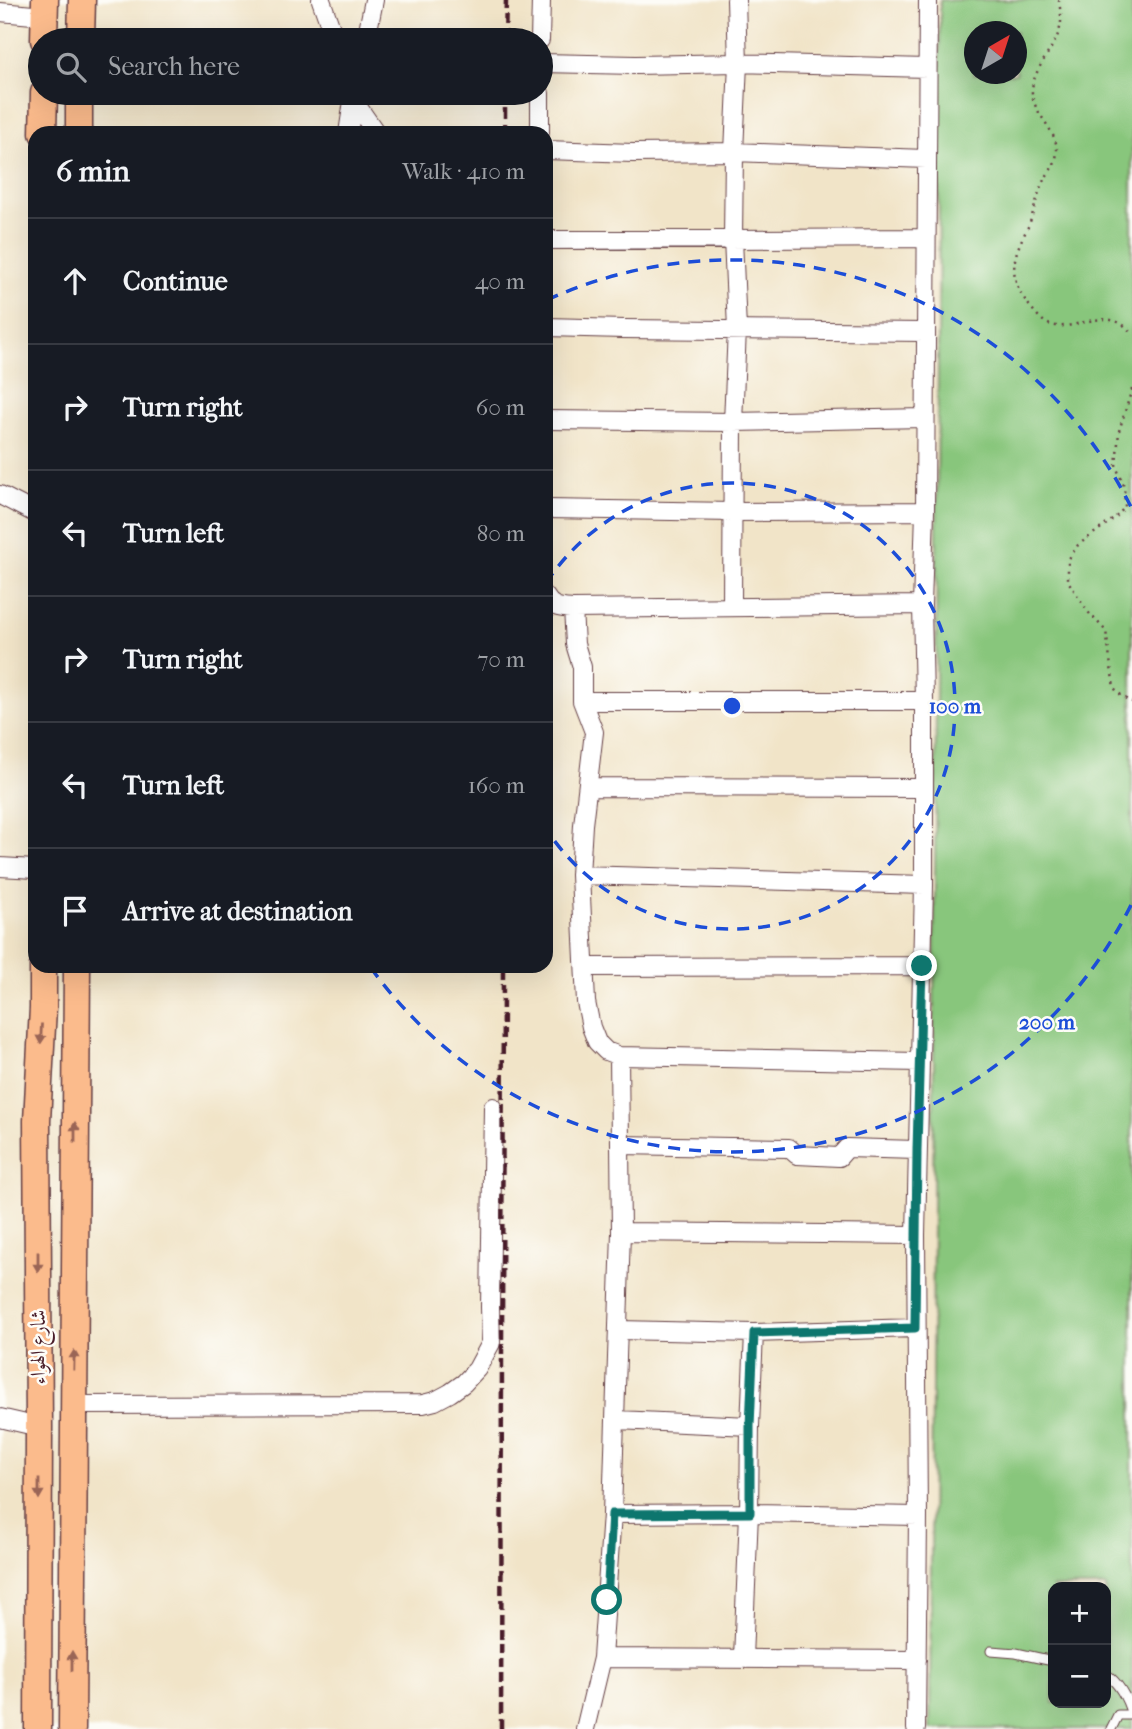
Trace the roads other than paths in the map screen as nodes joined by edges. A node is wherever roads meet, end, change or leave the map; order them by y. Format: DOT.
graph roads {
  1 [pos="82,0"];
  2 [pos="321,0"];
  3 [pos="374,0"];
  4 [pos="541,0"];
  5 [pos="736,0"];
  6 [pos="928,0"];
  7 [pos="0,12"];
  8 [pos="44,19"];
  9 [pos="81,28"];
  10 [pos="331,28"];
  11 [pos="368,28"];
  12 [pos="541,28"];
  13 [pos="738,63"];
  14 [pos="553,64"];
  15 [pos="928,68"];
  16 [pos="44,105"];
  17 [pos="79,105"];
  18 [pos="352,105"];
  19 [pos="359,105"];
  20 [pos="540,105"];
  21 [pos="43,126"];
  22 [pos="79,126"];
  23 [pos="349,126"];
  24 [pos="372,126"];
  25 [pos="540,126"];
  26 [pos="553,150"];
  27 [pos="734,152"];
  28 [pos="926,159"];
  29 [pos="733,239"];
  30 [pos="926,239"];
  31 [pos="553,240"];
  32 [pos="553,327"];
  33 [pos="737,330"];
  34 [pos="925,332"];
  35 [pos="925,418"];
  36 [pos="553,420"];
  37 [pos="733,422"];
  38 [pos="0,495"];
  39 [pos="28,509"];
  40 [pos="553,509"];
  41 [pos="925,511"];
  42 [pos="734,512"];
  43 [pos="553,605"];
  44 [pos="922,605"];
  45 [pos="732,606"];
  46 [pos="573,608"];
  47 [pos="582,701"];
  48 [pos="924,701"];
  49 [pos="588,787"];
  50 [pos="923,788"];
  51 [pos="0,867"];
  52 [pos="28,869"];
  53 [pos="580,875"];
  54 [pos="924,885"];
  55 [pos="922,966"];
  56 [pos="585,967"];
  57 [pos="43,973"];
  58 [pos="77,973"];
  59 [pos="619,1056"];
  60 [pos="919,1062"];
  61 [pos="493,1107"];
  62 [pos="620,1145"];
  63 [pos="917,1150"];
  64 [pos="621,1232"];
  65 [pos="916,1235"];
  66 [pos="915,1328"];
  67 [pos="619,1330"];
  68 [pos="754,1333"];
  69 [pos="73,1405"];
  70 [pos="0,1418"];
  71 [pos="617,1420"];
  72 [pos="750,1426"];
  73 [pos="39,1427"];
  74 [pos="750,1513"];
  75 [pos="612,1514"];
  76 [pos="918,1516"];
  77 [pos="991,1651"];
  78 [pos="602,1658"];
  79 [pos="743,1658"];
  80 [pos="917,1660"];
  81 [pos="1048,1660"];
  82 [pos="1111,1678"];
  83 [pos="1132,1715"];
  84 [pos="38,1729"];
  85 [pos="72,1729"];
  86 [pos="585,1729"];
  87 [pos="916,1729"];
  88 [pos="1111,1729"];
  1 -- 9 [label="main road"];
  2 -- 10 [label="street"];
  3 -- 11 [label="street"];
  4 -- 12 [label="street"];
  5 -- 13 [label="street"];
  6 -- 15 [label="street"];
  7 -- 8 [label="street"];
  13 -- 14 [label="street"];
  13 -- 15 [label="street"];
  13 -- 27 [label="street"];
  15 -- 28 [label="street"];
  16 -- 21 [label="main road"];
  17 -- 22 [label="main road"];
  18 -- 23 [label="street"];
  19 -- 24 [label="street"];
  20 -- 25 [label="street"];
  26 -- 27 [label="street"];
  27 -- 28 [label="street"];
  27 -- 29 [label="street"];
  28 -- 30 [label="street"];
  29 -- 30 [label="street"];
  29 -- 31 [label="street"];
  29 -- 33 [label="street"];
  30 -- 34 [label="street"];
  32 -- 33 [label="street"];
  33 -- 34 [label="street"];
  33 -- 37 [label="street"];
  34 -- 35 [label="street"];
  35 -- 37 [label="street"];
  35 -- 41 [label="street"];
  36 -- 37 [label="street"];
  37 -- 42 [label="street"];
  38 -- 39 [label="street"];
  40 -- 42 [label="street"];
  41 -- 42 [label="street"];
  41 -- 44 [label="street"];
  42 -- 45 [label="street"];
  43 -- 46 [label="street"];
  44 -- 45 [label="street"];
  44 -- 48 [label="street"];
  45 -- 46 [label="street"];
  46 -- 47 [label="street"];
  47 -- 48 [label="street"];
  47 -- 49 [label="street"];
  48 -- 50 [label="street"];
  49 -- 50 [label="street"];
  49 -- 53 [label="street"];
  50 -- 54 [label="street"];
  51 -- 52 [label="street"];
  53 -- 54 [label="street"];
  53 -- 56 [label="street"];
  54 -- 55 [label="street"];
  55 -- 56 [label="street"];
  55 -- 60 [label="street"];
  56 -- 59 [label="street"];
  57 -- 73 [label="main road, شارع الهواء, one-way"];
  69 -- 58 [label="main road, شارع الهواء, one-way"];
  59 -- 60 [label="street"];
  59 -- 62 [label="street"];
  60 -- 63 [label="street"];
  61 -- 69 [label="street"];
  62 -- 63 [label="street"];
  62 -- 64 [label="street"];
  63 -- 65 [label="street"];
  64 -- 65 [label="street"];
  64 -- 67 [label="street"];
  65 -- 66 [label="street"];
  66 -- 68 [label="street"];
  66 -- 76 [label="street"];
  67 -- 68 [label="street"];
  67 -- 71 [label="street"];
  68 -- 72 [label="street"];
  85 -- 69 [label="main road, شارع الهواء, one-way"];
  70 -- 73 [label="street"];
  71 -- 72 [label="street"];
  71 -- 75 [label="street"];
  72 -- 74 [label="street"];
  73 -- 84 [label="main road, شارع الهواء, one-way"];
  74 -- 75 [label="street"];
  74 -- 76 [label="street"];
  74 -- 79 [label="street"];
  75 -- 78 [label="street"];
  76 -- 80 [label="street"];
  77 -- 81 [label="lane"];
  78 -- 79 [label="street"];
  78 -- 86 [label="street"];
  79 -- 80 [label="street"];
  80 -- 87 [label="street"];
  82 -- 83 [label="lane"];
  83 -- 88 [label="lane"];
}
